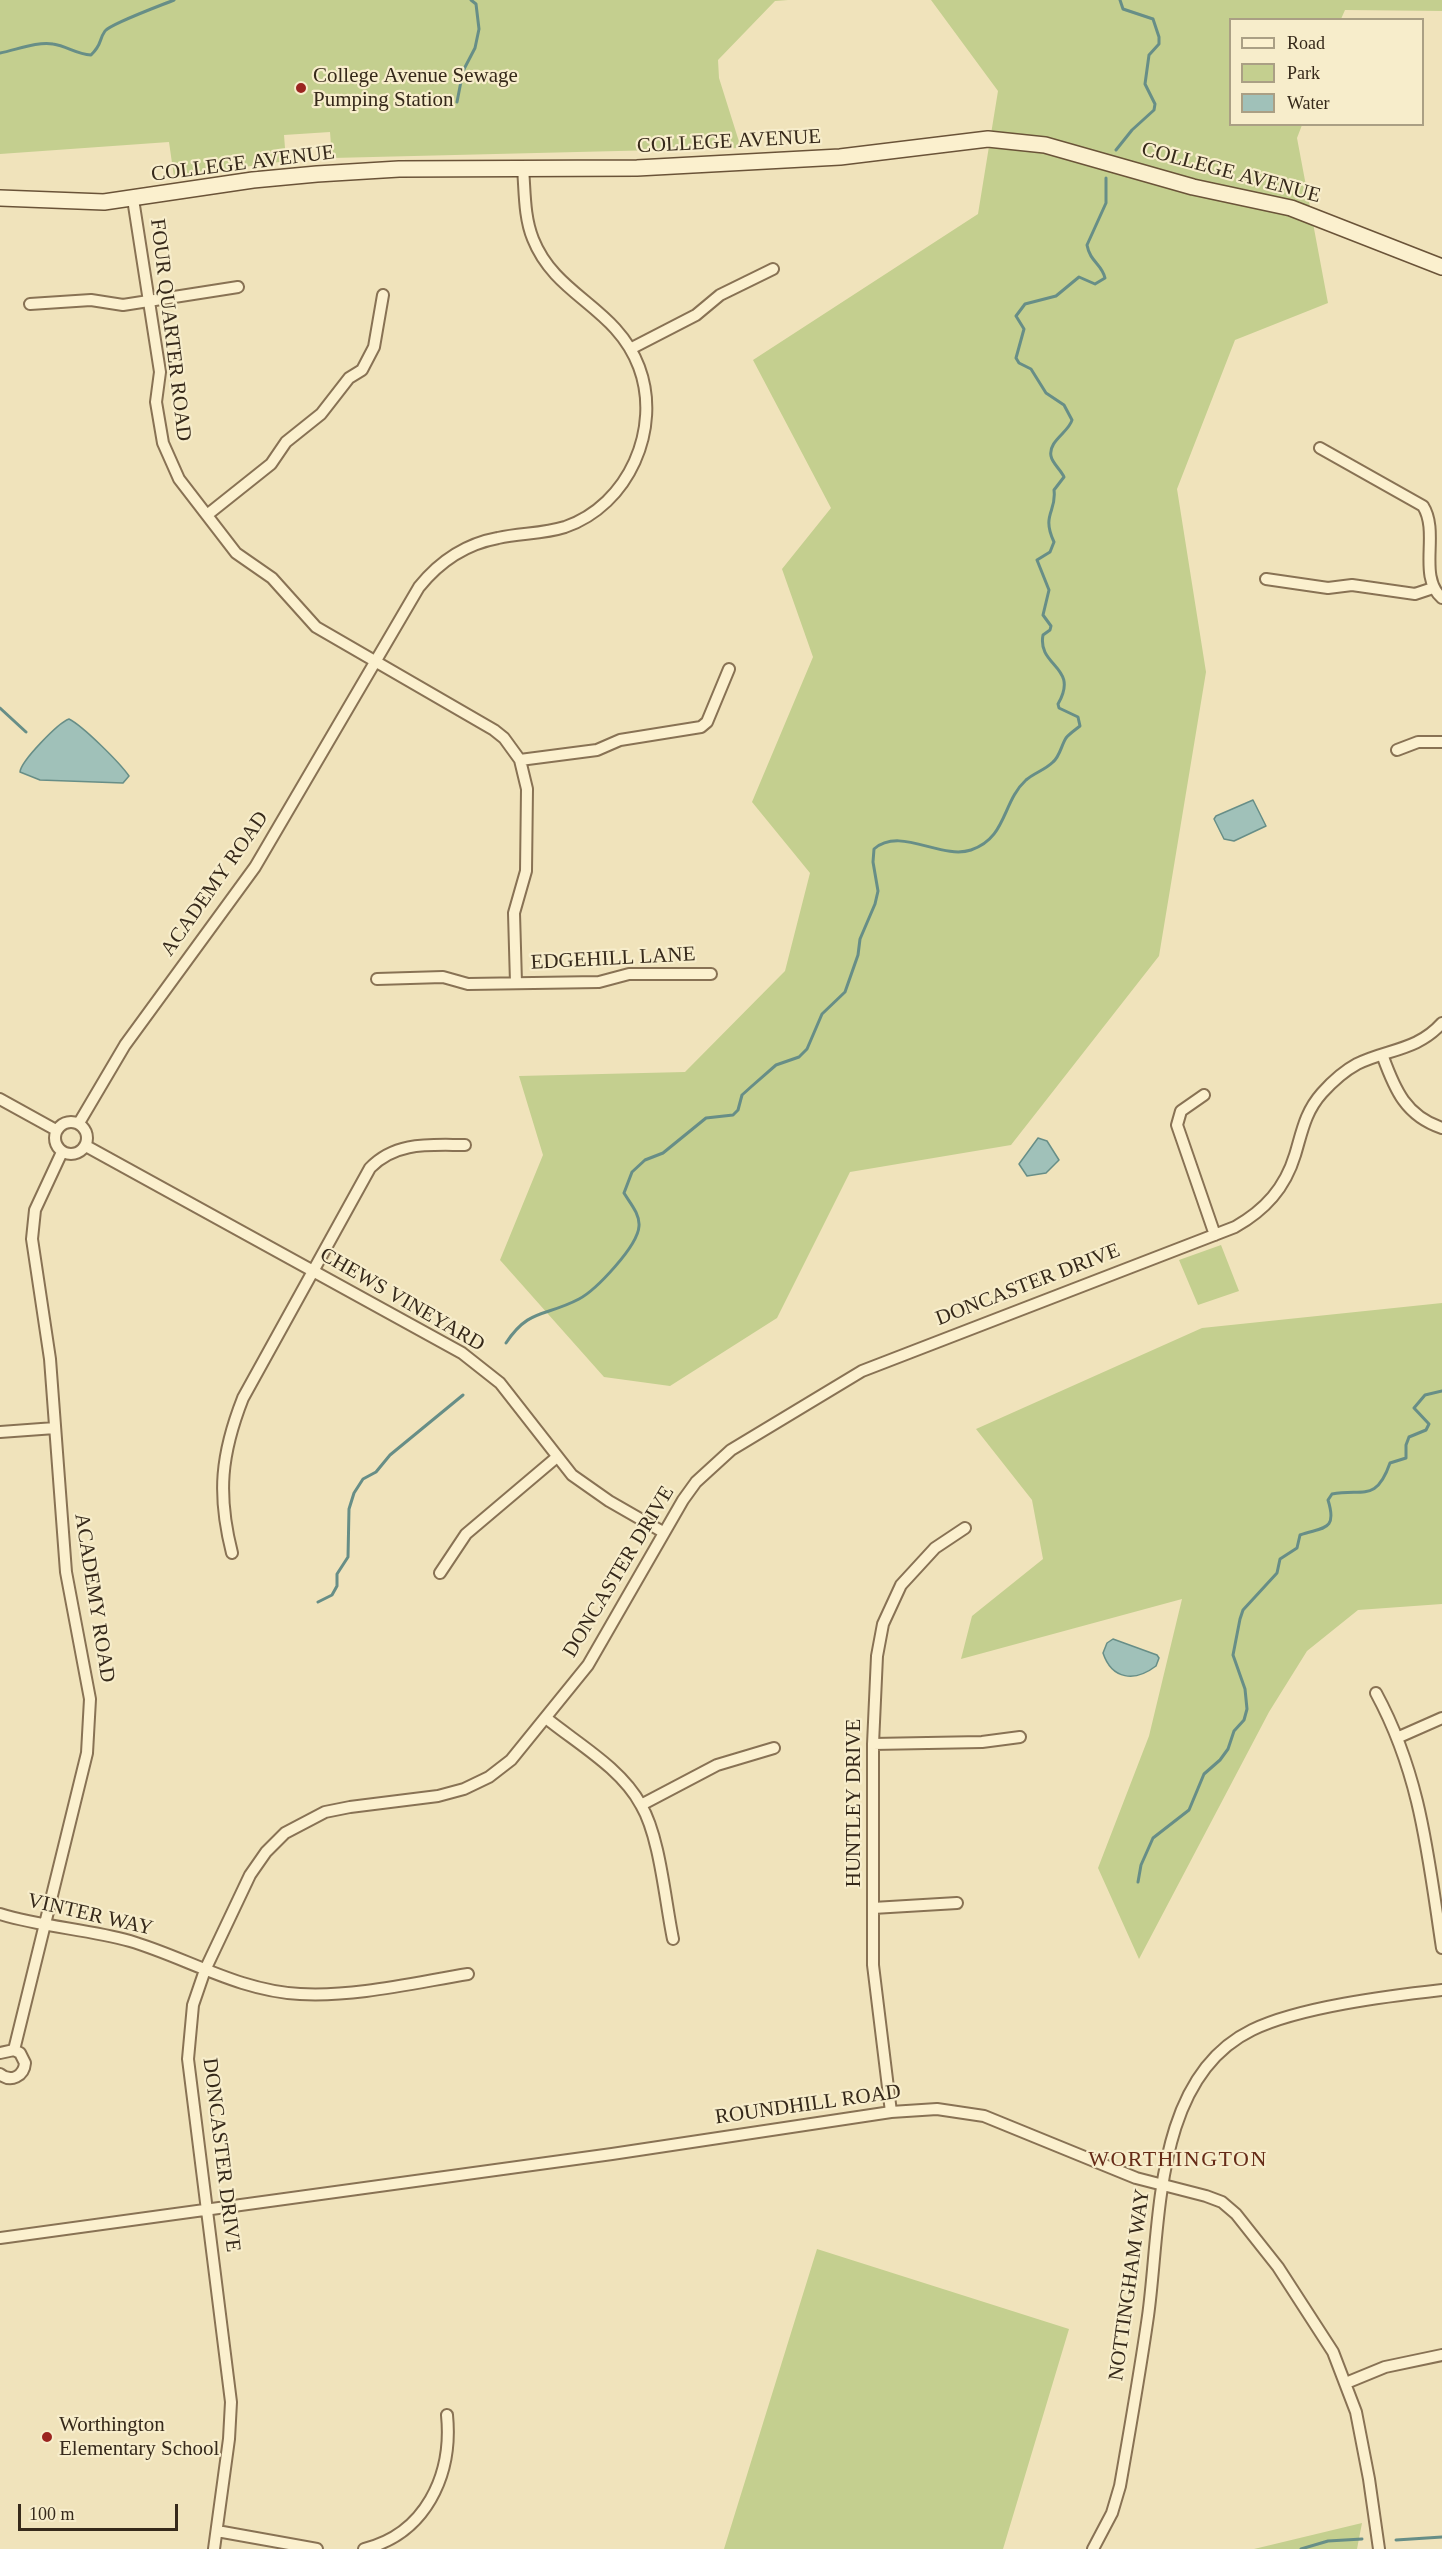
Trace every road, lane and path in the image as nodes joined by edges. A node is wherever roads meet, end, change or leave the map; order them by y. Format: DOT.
graph roads {
  1 [pos="523,168"];
  2 [pos="0,198"];
  3 [pos="133,199"];
  4 [pos="1442,267"];
  5 [pos="773,269"];
  6 [pos="238,288"];
  7 [pos="383,296"];
  8 [pos="149,301"];
  9 [pos="30,304"];
  10 [pos="632,348"];
  11 [pos="1320,448"];
  12 [pos="207,515"];
  13 [pos="1266,579"];
  14 [pos="1433,588"];
  15 [pos="1442,598"];
  16 [pos="375,661"];
  17 [pos="729,669"];
  18 [pos="1442,742"];
  19 [pos="1396,750"];
  20 [pos="520,760"];
  21 [pos="711,974"];
  22 [pos="377,979"];
  23 [pos="516,983"];
  24 [pos="1442,1023"];
  25 [pos="1383,1057"];
  26 [pos="1204,1095"];
  27 [pos="0,1099"];
  28 [pos="79,1123"];
  29 [pos="1442,1128"];
  30 [pos="57,1130"];
  31 [pos="465,1145"];
  32 [pos="86,1146"];
  33 [pos="62,1152"];
  34 [pos="1215,1234"];
  35 [pos="314,1271"];
  36 [pos="55,1428"];
  37 [pos="0,1432"];
  38 [pos="557,1457"];
  39 [pos="965,1528"];
  40 [pos="663,1532"];
  41 [pos="232,1553"];
  42 [pos="440,1573"];
  43 [pos="1376,1693"];
  44 [pos="546,1718"];
  45 [pos="1442,1718"];
  46 [pos="1020,1737"];
  47 [pos="1399,1737"];
  48 [pos="873,1744"];
  49 [pos="774,1748"];
  50 [pos="641,1805"];
  51 [pos="957,1903"];
  52 [pos="873,1908"];
  53 [pos="0,1914"];
  54 [pos="45,1924"];
  55 [pos="673,1939"];
  56 [pos="1442,1948"];
  57 [pos="205,1970"];
  58 [pos="468,1974"];
  59 [pos="1442,1989"];
  60 [pos="14,2050"];
  61 [pos="0,2053"];
  62 [pos="0,2074"];
  63 [pos="891,2112"];
  64 [pos="1162,2185"];
  65 [pos="209,2211"];
  66 [pos="0,2238"];
  67 [pos="1442,2355"];
  68 [pos="1346,2383"];
  69 [pos="447,2415"];
  70 [pos="217,2531"];
  71 [pos="214,2549"];
  72 [pos="317,2549"];
  73 [pos="364,2549"];
  74 [pos="1093,2549"];
  75 [pos="1379,2549"];
  1 -- 3 [label="street, COLLEGE AVENUE"];
  1 -- 4 [label="street, COLLEGE AVENUE"];
  1 -- 10 [label="street, ACADEMY ROAD"];
  2 -- 3 [label="street, COLLEGE AVENUE"];
  3 -- 8 [label="street, FOUR QUARTER ROAD"];
  5 -- 10 [label="street"];
  6 -- 8 [label="street"];
  7 -- 12 [label="street"];
  8 -- 9 [label="street"];
  8 -- 12 [label="street, FOUR QUARTER ROAD"];
  10 -- 16 [label="street, ACADEMY ROAD"];
  11 -- 14 [label="street"];
  12 -- 16 [label="street, FOUR QUARTER ROAD"];
  13 -- 14 [label="street"];
  14 -- 15 [label="street"];
  16 -- 20 [label="street, FOUR QUARTER ROAD"];
  16 -- 28 [label="street, ACADEMY ROAD"];
  17 -- 20 [label="street"];
  18 -- 19 [label="street"];
  20 -- 23 [label="street"];
  21 -- 23 [label="street, EDGEHILL LANE"];
  22 -- 23 [label="street, EDGEHILL LANE"];
  24 -- 25 [label="street, DONCASTER DRIVE"];
  25 -- 29 [label="street"];
  25 -- 34 [label="street, DONCASTER DRIVE"];
  26 -- 34 [label="street"];
  27 -- 30 [label="street"];
  28 -- 30 [label="street"];
  28 -- 32 [label="street"];
  30 -- 33 [label="street"];
  31 -- 35 [label="street"];
  32 -- 33 [label="street"];
  32 -- 35 [label="street, CHEWS VINEYARD"];
  33 -- 36 [label="street, ACADEMY ROAD"];
  34 -- 40 [label="street, DONCASTER DRIVE"];
  35 -- 38 [label="street, CHEWS VINEYARD"];
  35 -- 41 [label="street"];
  36 -- 37 [label="street"];
  36 -- 54 [label="street, ACADEMY ROAD"];
  38 -- 40 [label="street, CHEWS VINEYARD"];
  38 -- 42 [label="street"];
  39 -- 48 [label="street, HUNTLEY DRIVE"];
  40 -- 44 [label="street, DONCASTER DRIVE"];
  43 -- 47 [label="street"];
  44 -- 50 [label="street"];
  44 -- 57 [label="street, DONCASTER DRIVE"];
  45 -- 47 [label="street"];
  46 -- 48 [label="street"];
  47 -- 56 [label="street"];
  48 -- 52 [label="street, HUNTLEY DRIVE"];
  49 -- 50 [label="street"];
  50 -- 55 [label="street"];
  51 -- 52 [label="street"];
  52 -- 63 [label="street, HUNTLEY DRIVE"];
  53 -- 54 [label="street, VINTER WAY"];
  54 -- 57 [label="street, VINTER WAY"];
  54 -- 60 [label="street, ACADEMY ROAD"];
  57 -- 58 [label="street, VINTER WAY"];
  57 -- 65 [label="street, DONCASTER DRIVE"];
  59 -- 64 [label="street, NOTTINGHAM WAY"];
  60 -- 61 [label="street"];
  60 -- 62 [label="street, ACADEMY ROAD"];
  63 -- 64 [label="street, ROUNDHILL ROAD"];
  63 -- 65 [label="street, ROUNDHILL ROAD"];
  64 -- 68 [label="street, ROUNDHILL ROAD"];
  64 -- 74 [label="street, NOTTINGHAM WAY"];
  65 -- 66 [label="street, ROUNDHILL ROAD"];
  65 -- 70 [label="street, DONCASTER DRIVE"];
  67 -- 68 [label="street"];
  68 -- 75 [label="street, ROUNDHILL ROAD"];
  69 -- 73 [label="street"];
  70 -- 71 [label="street, DONCASTER DRIVE"];
  70 -- 72 [label="street"];
}
